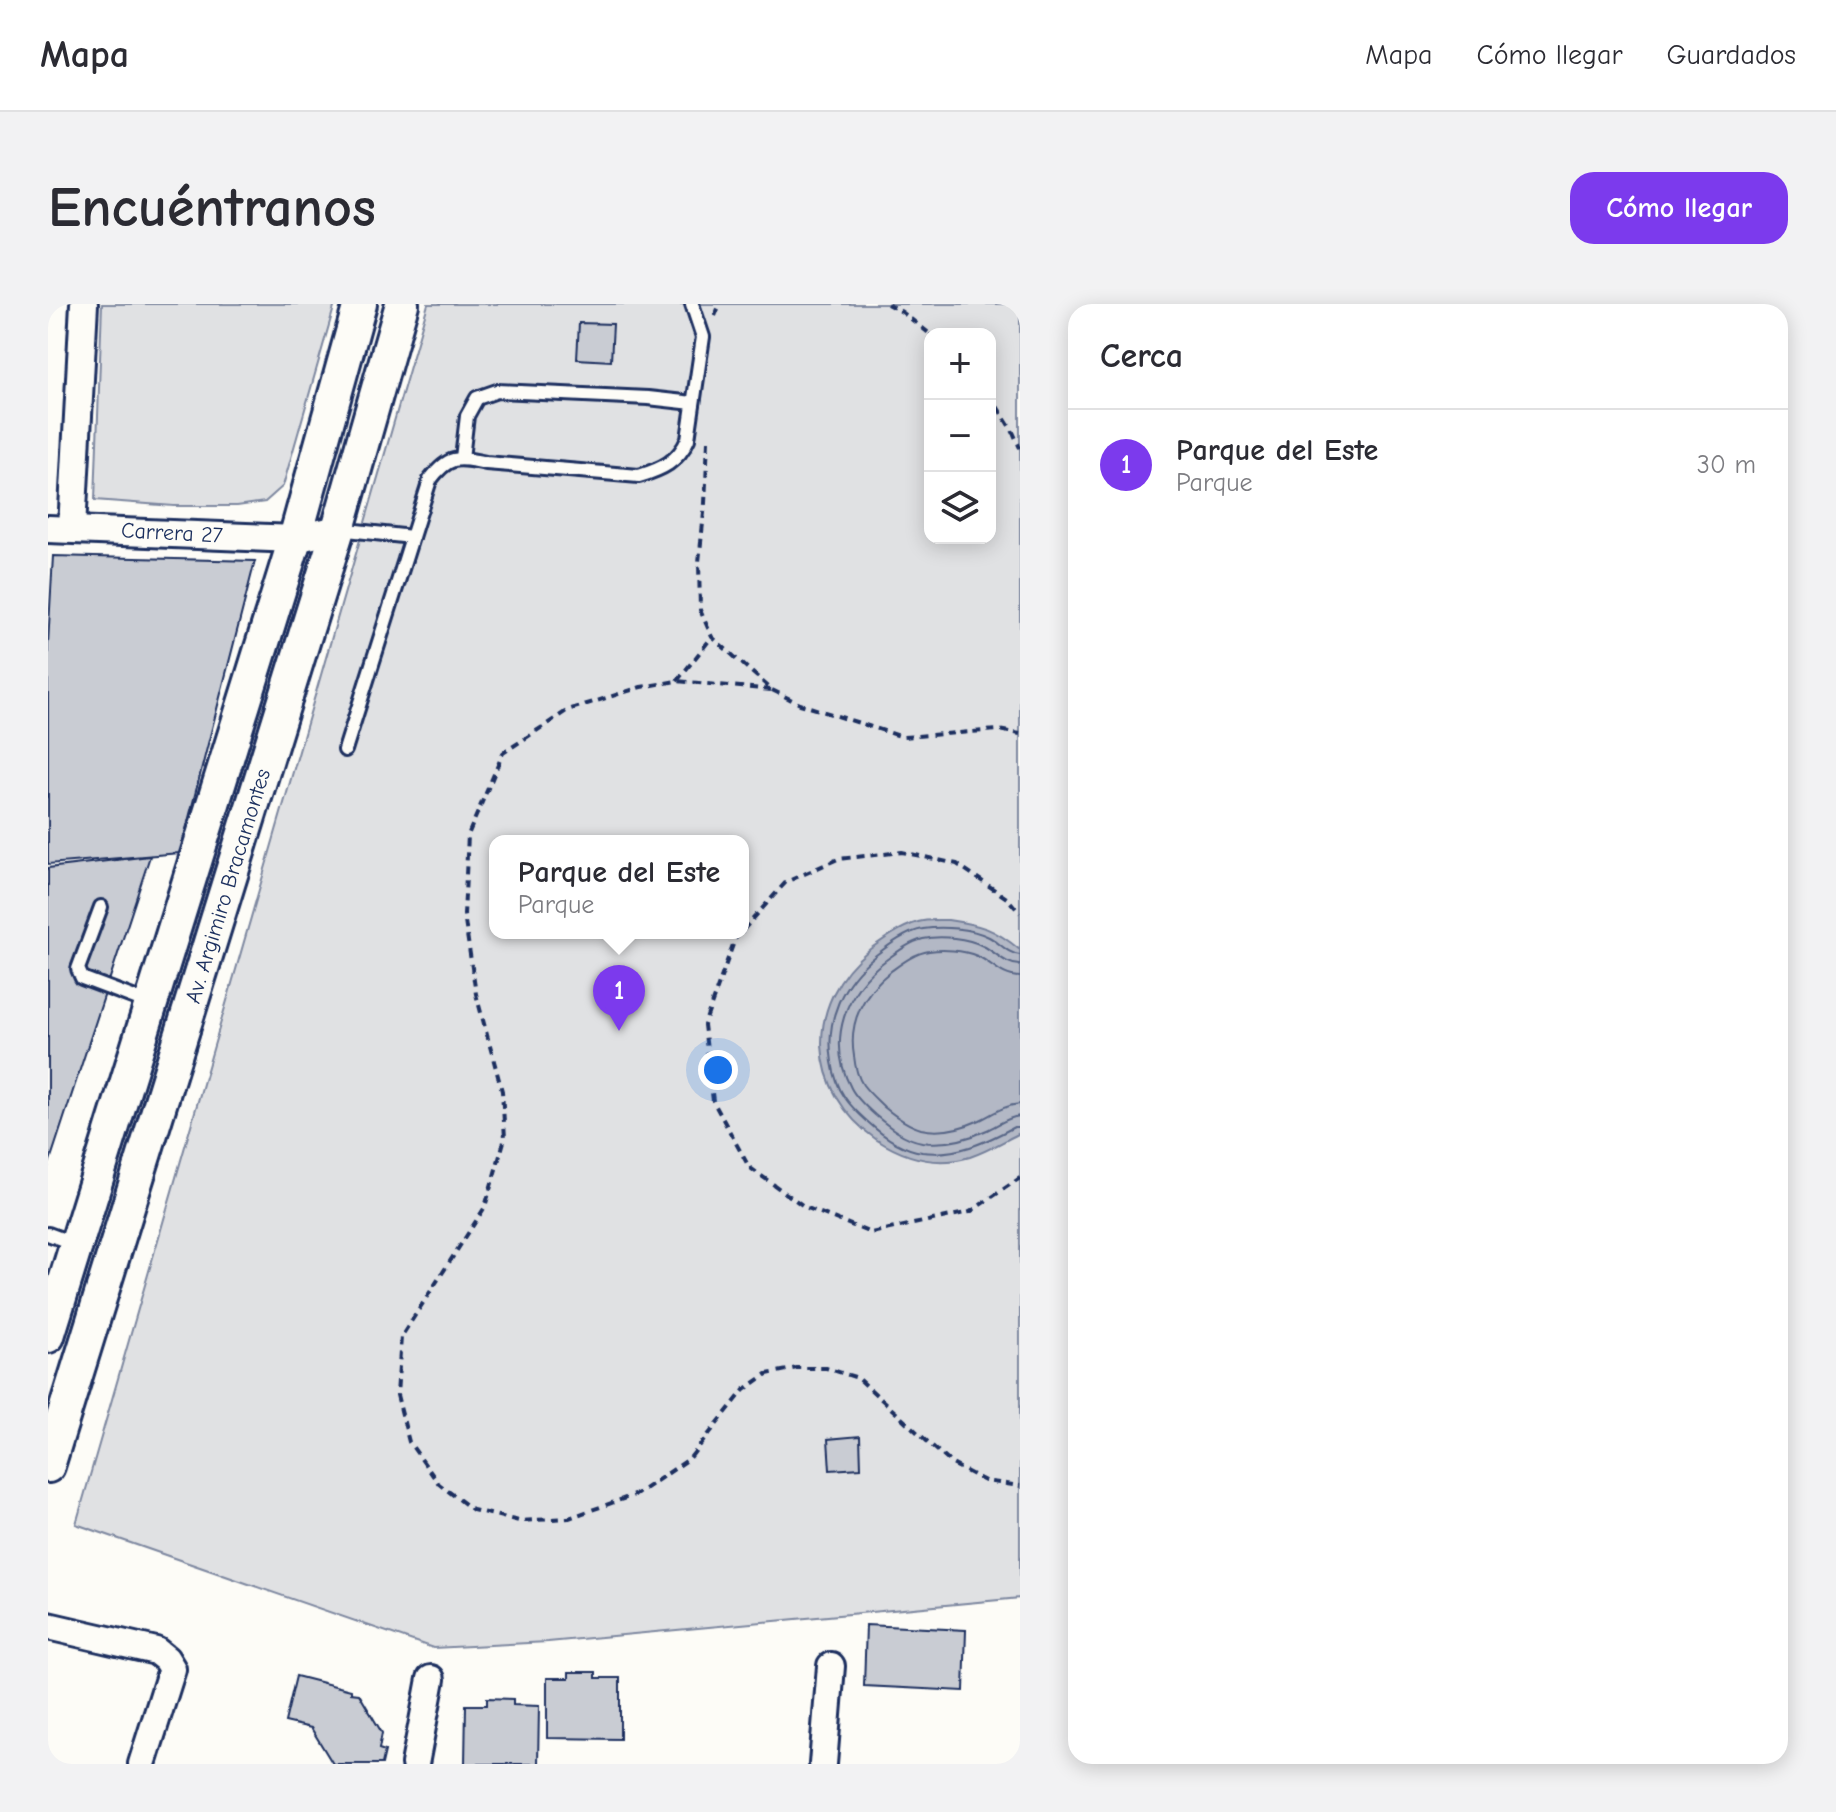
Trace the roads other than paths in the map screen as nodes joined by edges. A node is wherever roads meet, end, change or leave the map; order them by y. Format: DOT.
graph roads {
  1 [pos="84,304"];
  2 [pos="360,304"];
  3 [pos="402,304"];
  4 [pos="692,304"];
  5 [pos="693,403"];
  6 [pos="462,458"];
  7 [pos="60,528"];
  8 [pos="338,529"];
  9 [pos="412,537"];
  10 [pos="295,539"];
  11 [pos="345,750"];
  12 [pos="101,907"];
  13 [pos="151,1004"];
  14 [pos="62,1239"];
  15 [pos="48,1336"];
  16 [pos="48,1466"];
  17 [pos="48,1626"];
  18 [pos="831,1666"];
  19 [pos="431,1679"];
  20 [pos="142,1764"];
  21 [pos="415,1764"];
  22 [pos="823,1764"];
  1 -- 7 [label="street"];
  2 -- 10 [label="street"];
  3 -- 8 [label="street, Av. Argimiro Bracamontes"];
  4 -- 5 [label="lane"];
  5 -- 6 [label="lane"];
  5 -- 6 [label="lane"];
  6 -- 9 [label="lane"];
  7 -- 10 [label="street, Carrera 27"];
  8 -- 9 [label="lane"];
  8 -- 10 [label="street, Carrera 27"];
  8 -- 16 [label="street, Av. Argimiro Bracamontes"];
  9 -- 11 [label="lane"];
  10 -- 13 [label="street"];
  12 -- 13 [label="lane"];
  13 -- 14 [label="street"];
  14 -- 15 [label="street"];
  17 -- 20 [label="street"];
  18 -- 22 [label="street"];
  19 -- 21 [label="street"];
}
